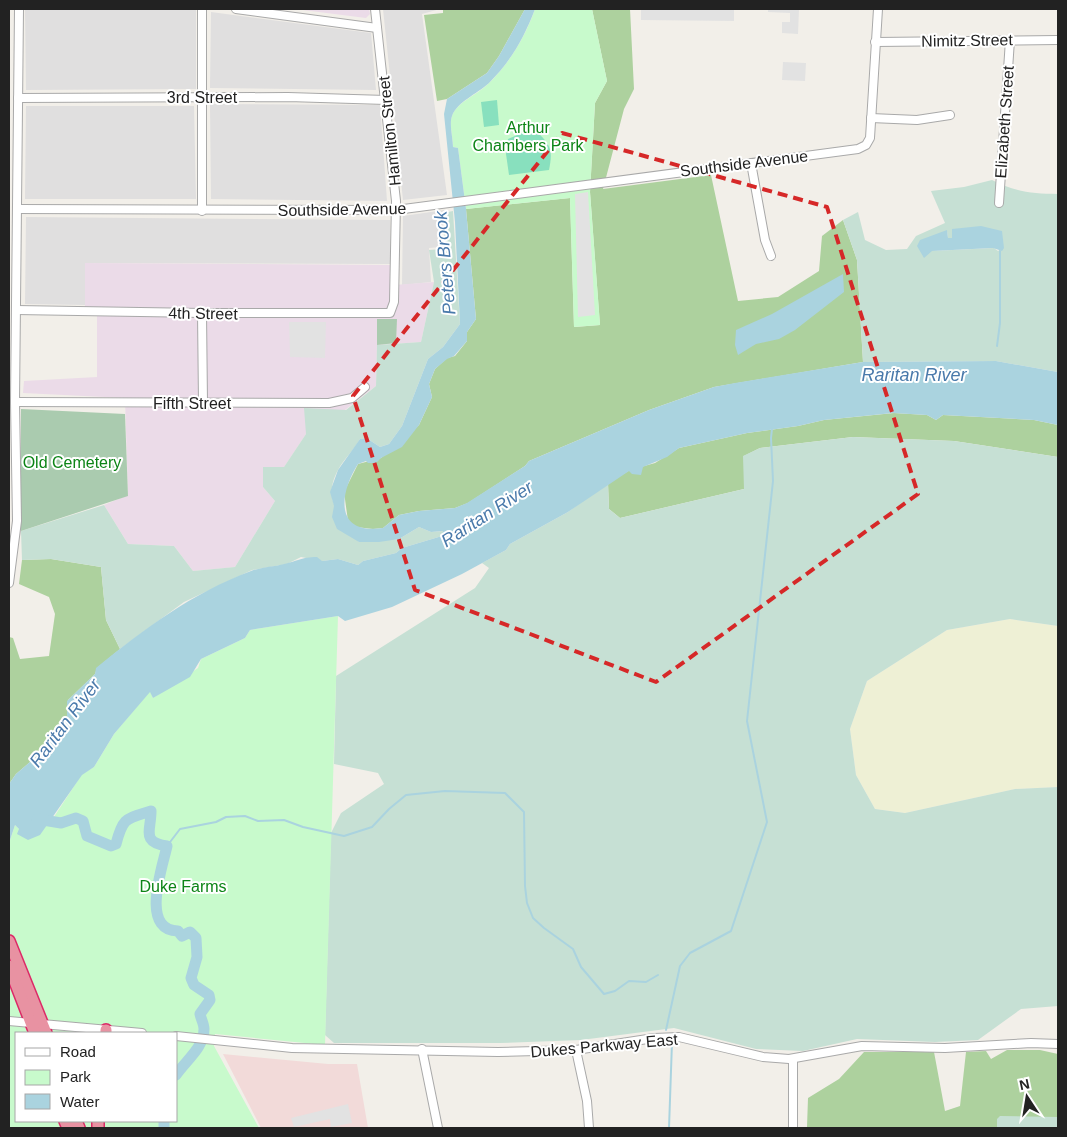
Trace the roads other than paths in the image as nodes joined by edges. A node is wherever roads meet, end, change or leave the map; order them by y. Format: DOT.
graph roads {
  1 [pos="18,9"];
  2 [pos="202,9"];
  3 [pos="236,9"];
  4 [pos="376,9"];
  5 [pos="878,9"];
  6 [pos="378,28"];
  7 [pos="1010,40"];
  8 [pos="1058,40"];
  9 [pos="875,42"];
  10 [pos="202,97"];
  11 [pos="18,98"];
  12 [pos="386,100"];
  13 [pos="950,115"];
  14 [pos="871,118"];
  15 [pos="751,163"];
  16 [pos="12,180"];
  17 [pos="999,203"];
  18 [pos="17,209"];
  19 [pos="396,210"];
  20 [pos="202,211"];
  21 [pos="771,256"];
  22 [pos="16,310"];
  23 [pos="202,313"];
  24 [pos="390,313"];
  25 [pos="365,387"];
  26 [pos="15,402"];
  27 [pos="203,404"];
  28 [pos="9,583"];
  29 [pos="9,940"];
  30 [pos="9,966"];
  31 [pos="9,1021"];
  32 [pos="39,1028"];
  33 [pos="106,1032"];
  34 [pos="178,1036"];
  35 [pos="1058,1044"];
  36 [pos="422,1049"];
  37 [pos="576,1050"];
  38 [pos="793,1059"];
  39 [pos="438,1128"];
  40 [pos="589,1128"];
  41 [pos="793,1128"];
  1 -- 11 [label="street"];
  2 -- 10 [label="street"];
  3 -- 6 [label="street"];
  4 -- 6 [label="street, Hamilton Street"];
  5 -- 9 [label="street"];
  6 -- 12 [label="street, Hamilton Street"];
  7 -- 8 [label="street, Nimitz Street"];
  7 -- 9 [label="street, Nimitz Street"];
  7 -- 17 [label="street, Elizabeth Street"];
  9 -- 14 [label="street"];
  10 -- 11 [label="street, 3rd Street"];
  10 -- 12 [label="street, 3rd Street"];
  10 -- 20 [label="street"];
  11 -- 16 [label="street"];
  12 -- 19 [label="street, Hamilton Street"];
  13 -- 14 [label="street"];
  14 -- 15 [label="street, Southside Avenue"];
  15 -- 19 [label="street, Southside Avenue"];
  15 -- 21 [label="street"];
  16 -- 18 [label="street"];
  18 -- 20 [label="street, Southside Avenue"];
  18 -- 22 [label="street"];
  19 -- 20 [label="street, Southside Avenue"];
  19 -- 24 [label="street, Hamilton Street"];
  22 -- 23 [label="street, 4th Street"];
  22 -- 26 [label="street"];
  23 -- 24 [label="street, 4th Street"];
  23 -- 27 [label="street"];
  25 -- 27 [label="street, Fifth Street"];
  26 -- 27 [label="street, Fifth Street"];
  26 -- 28 [label="street"];
  29 -- 32 [label="highway"];
  30 -- 32 [label="highway"];
  31 -- 32 [label="street"];
  32 -- 33 [label="street"];
  34 -- 36 [label="street, Dukes Parkway East"];
  35 -- 38 [label="street, Dukes Parkway East"];
  36 -- 37 [label="street, Dukes Parkway East"];
  36 -- 39 [label="street"];
  37 -- 38 [label="street, Dukes Parkway East"];
  37 -- 40 [label="street"];
  38 -- 41 [label="street"];
}
